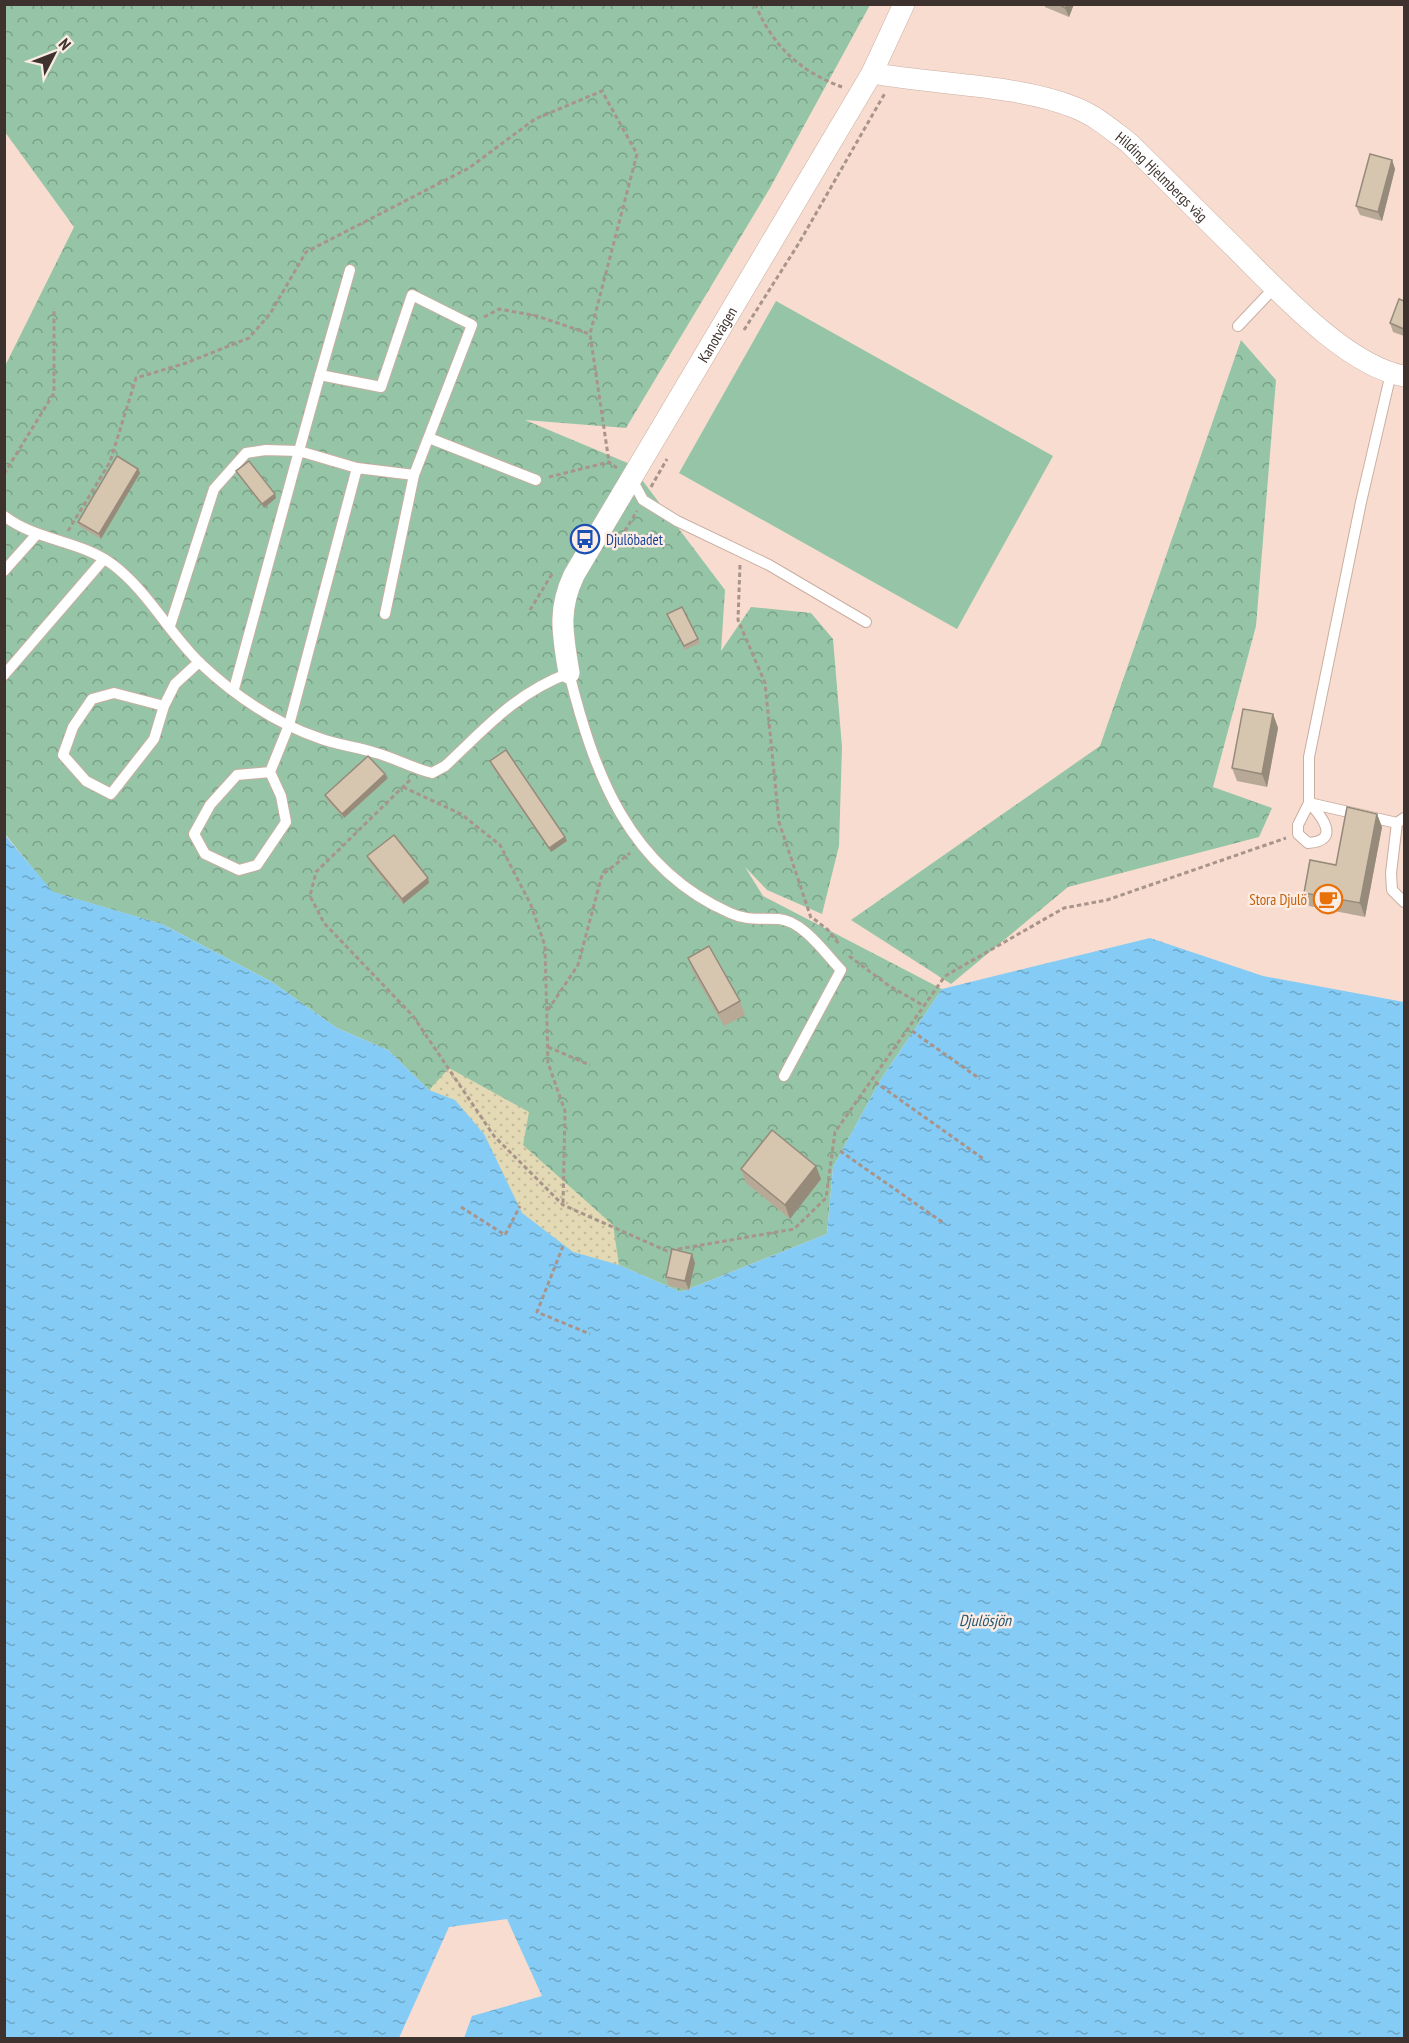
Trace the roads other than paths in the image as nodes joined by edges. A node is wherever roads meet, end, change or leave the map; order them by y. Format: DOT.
graph roads {
  1 [pos="904,4"];
  2 [pos="872,73"];
  3 [pos="350,270"];
  4 [pos="1275,287"];
  5 [pos="1239,326"];
  6 [pos="1398,374"];
  7 [pos="320,375"];
  8 [pos="429,438"];
  9 [pos="299,451"];
  10 [pos="357,468"];
  11 [pos="414,475"];
  12 [pos="631,478"];
  13 [pos="536,480"];
  14 [pos="4,516"];
  15 [pos="37,534"];
  16 [pos="104,559"];
  17 [pos="4,571"];
  18 [pos="385,614"];
  19 [pos="866,622"];
  20 [pos="170,626"];
  21 [pos="199,662"];
  22 [pos="569,673"];
  23 [pos="4,675"];
  24 [pos="234,689"];
  25 [pos="164,706"];
  26 [pos="289,725"];
  27 [pos="270,772"];
  28 [pos="1309,803"];
  29 [pos="1400,820"];
  30 [pos="1404,902"];
  31 [pos="784,1076"];
  1 -- 2 [label="street, Kanotvägen"];
  2 -- 4 [label="street, Hilding Hjelmbergs väg"];
  2 -- 12 [label="street, Kanotvägen"];
  3 -- 7 [label="lane"];
  4 -- 5 [label="lane"];
  4 -- 6 [label="street, Hilding Hjelmbergs väg"];
  6 -- 28 [label="lane"];
  7 -- 8 [label="lane"];
  7 -- 9 [label="lane"];
  8 -- 11 [label="lane"];
  8 -- 13 [label="lane"];
  9 -- 10 [label="lane"];
  9 -- 20 [label="lane"];
  9 -- 24 [label="lane"];
  10 -- 11 [label="lane"];
  10 -- 26 [label="lane"];
  11 -- 18 [label="lane"];
  12 -- 19 [label="lane"];
  12 -- 22 [label="street, Kanotvägen"];
  14 -- 15 [label="lane"];
  15 -- 16 [label="lane"];
  15 -- 17 [label="lane"];
  16 -- 20 [label="lane"];
  16 -- 23 [label="lane"];
  20 -- 21 [label="lane"];
  21 -- 24 [label="lane"];
  21 -- 25 [label="lane"];
  22 -- 26 [label="lane"];
  22 -- 31 [label="lane"];
  24 -- 26 [label="lane"];
  25 -- 25 [label="lane"];
  26 -- 27 [label="lane"];
  27 -- 27 [label="lane"];
  28 -- 28 [label="lane"];
  28 -- 29 [label="lane"];
  29 -- 30 [label="lane"];
}
